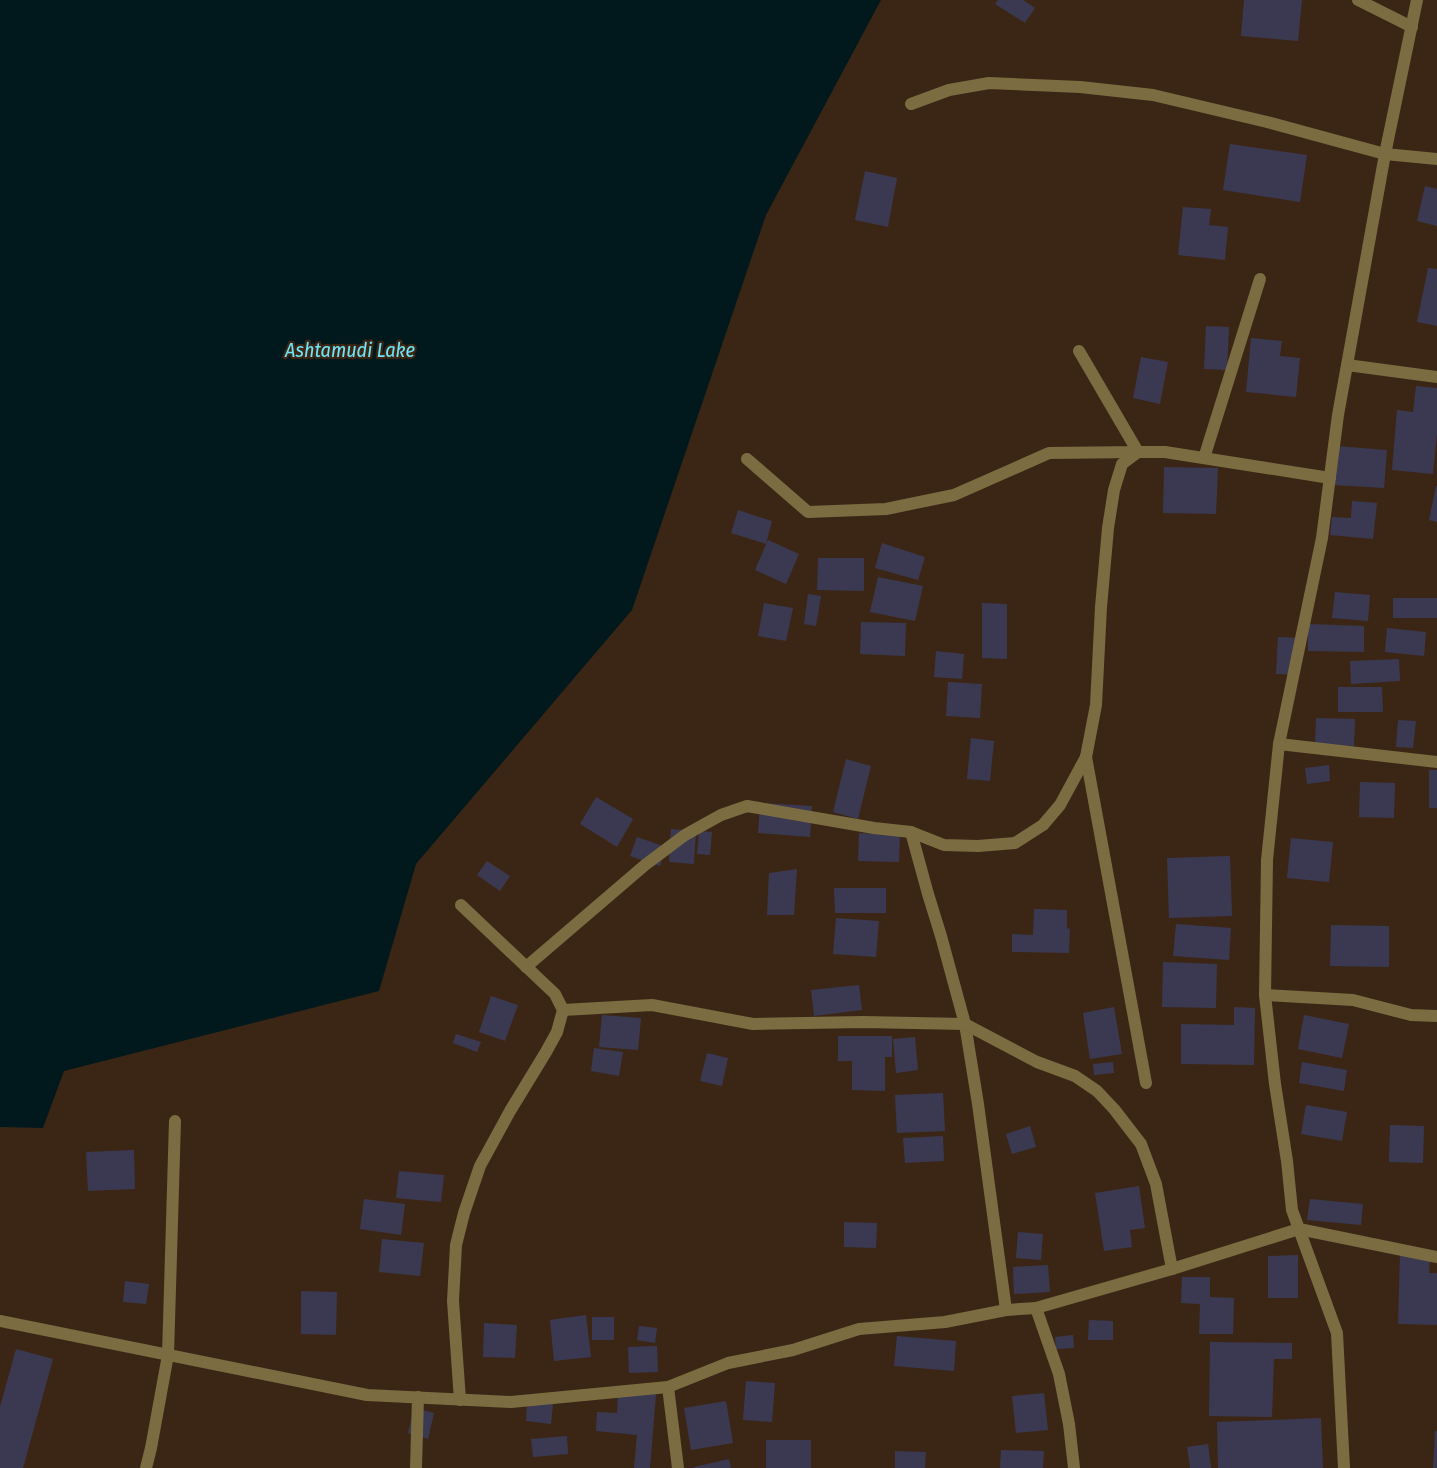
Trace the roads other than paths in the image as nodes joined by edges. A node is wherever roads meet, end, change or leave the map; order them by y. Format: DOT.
graph roads {
  1 [pos="1358,0"];
  2 [pos="1417,0"];
  3 [pos="1412,27"];
  4 [pos="911,104"];
  5 [pos="1385,154"];
  6 [pos="1437,159"];
  7 [pos="1260,279"];
  8 [pos="1079,351"];
  9 [pos="1347,365"];
  10 [pos="1437,377"];
  11 [pos="1138,452"];
  12 [pos="1204,458"];
  13 [pos="747,459"];
  14 [pos="1330,478"];
  15 [pos="1279,744"];
  16 [pos="1086,757"];
  17 [pos="1437,762"];
  18 [pos="911,832"];
  19 [pos="461,906"];
  20 [pos="526,967"];
  21 [pos="1265,994"];
  22 [pos="563,1010"];
  23 [pos="1437,1016"];
  24 [pos="965,1023"];
  25 [pos="1146,1083"];
  26 [pos="175,1121"];
  27 [pos="1299,1229"];
  28 [pos="1437,1257"];
  29 [pos="1172,1269"];
  30 [pos="1036,1308"];
  31 [pos="1006,1310"];
  32 [pos="0,1321"];
  33 [pos="168,1355"];
  34 [pos="668,1387"];
  35 [pos="418,1397"];
  36 [pos="460,1400"];
  37 [pos="146,1468"];
  38 [pos="417,1468"];
  39 [pos="678,1468"];
  40 [pos="1074,1468"];
  41 [pos="1344,1468"];
  1 -- 3 [label="street"];
  2 -- 3 [label="street"];
  3 -- 5 [label="street"];
  4 -- 5 [label="street"];
  5 -- 6 [label="street"];
  5 -- 9 [label="street"];
  7 -- 12 [label="street"];
  8 -- 11 [label="street"];
  9 -- 10 [label="street"];
  9 -- 14 [label="street"];
  11 -- 12 [label="street"];
  11 -- 13 [label="street"];
  11 -- 16 [label="street"];
  12 -- 14 [label="street"];
  14 -- 15 [label="street"];
  15 -- 17 [label="street"];
  15 -- 21 [label="street"];
  16 -- 18 [label="street"];
  16 -- 25 [label="street"];
  18 -- 20 [label="street"];
  18 -- 24 [label="street"];
  19 -- 20 [label="street"];
  20 -- 22 [label="street"];
  21 -- 23 [label="street"];
  21 -- 27 [label="street"];
  22 -- 24 [label="street"];
  22 -- 36 [label="street"];
  24 -- 29 [label="street"];
  24 -- 31 [label="street"];
  26 -- 33 [label="street"];
  27 -- 28 [label="street"];
  27 -- 29 [label="street"];
  27 -- 41 [label="street"];
  29 -- 30 [label="street"];
  30 -- 31 [label="street"];
  30 -- 40 [label="street"];
  31 -- 34 [label="street"];
  32 -- 33 [label="street"];
  33 -- 35 [label="street"];
  33 -- 37 [label="street"];
  34 -- 36 [label="street"];
  34 -- 39 [label="street"];
  35 -- 36 [label="street"];
  35 -- 38 [label="street"];
}
